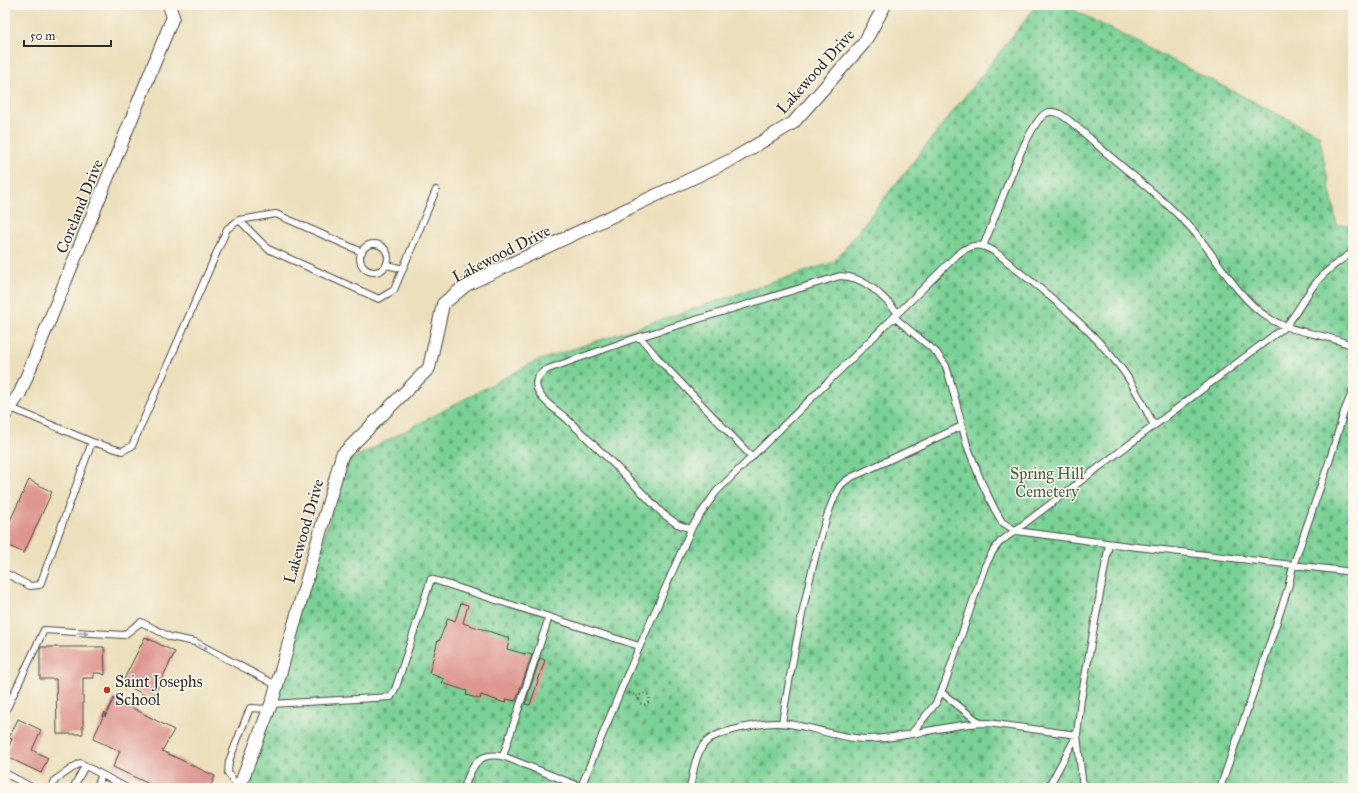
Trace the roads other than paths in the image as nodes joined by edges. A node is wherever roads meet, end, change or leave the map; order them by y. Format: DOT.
graph roads {
  1 [pos="169,5"];
  2 [pos="886,5"];
  3 [pos="436,190"];
  4 [pos="239,220"];
  5 [pos="983,246"];
  6 [pos="362,252"];
  7 [pos="1353,252"];
  8 [pos="387,265"];
  9 [pos="403,269"];
  10 [pos="896,315"];
  11 [pos="1286,326"];
  12 [pos="640,337"];
  13 [pos="1353,346"];
  14 [pos="1353,390"];
  15 [pos="1346,408"];
  16 [pos="1353,410"];
  17 [pos="8,412"];
  18 [pos="962,426"];
  19 [pos="1154,426"];
  20 [pos="92,442"];
  21 [pos="752,457"];
  22 [pos="691,528"];
  23 [pos="1016,531"];
  24 [pos="1109,544"];
  25 [pos="1293,566"];
  26 [pos="1353,572"];
  27 [pos="5,573"];
  28 [pos="549,617"];
  29 [pos="639,646"];
  30 [pos="276,685"];
  31 [pos="941,692"];
  32 [pos="270,706"];
  33 [pos="5,712"];
  34 [pos="782,723"];
  35 [pos="980,723"];
  36 [pos="911,734"];
  37 [pos="1077,735"];
  38 [pos="503,756"];
  39 [pos="85,766"];
  40 [pos="5,773"];
  41 [pos="102,775"];
  42 [pos="583,787"];
  43 [pos="33,788"];
  44 [pos="52,788"];
  45 [pos="73,788"];
  46 [pos="96,788"];
  47 [pos="127,788"];
  48 [pos="239,788"];
  49 [pos="464,788"];
  50 [pos="690,788"];
  51 [pos="1048,788"];
  52 [pos="1083,788"];
  53 [pos="1220,788"];
  1 -- 17 [label="street, Coreland Drive"];
  2 -- 30 [label="street, Lakewood Drive"];
  3 -- 9 [label="lane"];
  4 -- 6 [label="lane"];
  4 -- 9 [label="lane"];
  4 -- 20 [label="lane"];
  5 -- 10 [label="lane"];
  5 -- 11 [label="lane"];
  5 -- 19 [label="lane"];
  6 -- 8 [label="lane"];
  6 -- 8 [label="lane"];
  7 -- 11 [label="lane"];
  8 -- 9 [label="lane"];
  10 -- 12 [label="lane"];
  10 -- 18 [label="lane"];
  10 -- 21 [label="lane"];
  11 -- 13 [label="lane"];
  11 -- 19 [label="lane"];
  12 -- 21 [label="lane"];
  12 -- 22 [label="lane"];
  14 -- 15 [label="lane"];
  15 -- 16 [label="lane"];
  15 -- 25 [label="lane"];
  17 -- 20 [label="lane"];
  18 -- 23 [label="lane"];
  18 -- 34 [label="lane"];
  19 -- 23 [label="lane"];
  20 -- 27 [label="lane"];
  21 -- 22 [label="lane"];
  22 -- 29 [label="lane"];
  23 -- 24 [label="lane"];
  23 -- 31 [label="lane"];
  24 -- 25 [label="lane"];
  24 -- 37 [label="lane"];
  25 -- 26 [label="lane"];
  25 -- 53 [label="lane"];
  28 -- 29 [label="lane"];
  28 -- 32 [label="lane"];
  28 -- 38 [label="lane"];
  29 -- 42 [label="lane"];
  30 -- 32 [label="street, Lakewood Drive"];
  33 -- 30 [label="lane, one-way"];
  31 -- 35 [label="lane"];
  31 -- 36 [label="lane"];
  32 -- 48 [label="street, Lakewood Drive"];
  32 -- 48 [label="lane"];
  34 -- 36 [label="lane"];
  34 -- 50 [label="lane"];
  35 -- 36 [label="lane"];
  35 -- 37 [label="lane"];
  37 -- 51 [label="lane"];
  37 -- 52 [label="lane"];
  38 -- 42 [label="lane"];
  38 -- 49 [label="lane"];
  39 -- 41 [label="lane"];
  39 -- 44 [label="lane"];
  39 -- 45 [label="lane"];
  40 -- 43 [label="lane"];
  41 -- 46 [label="lane"];
  41 -- 47 [label="lane"];
}
